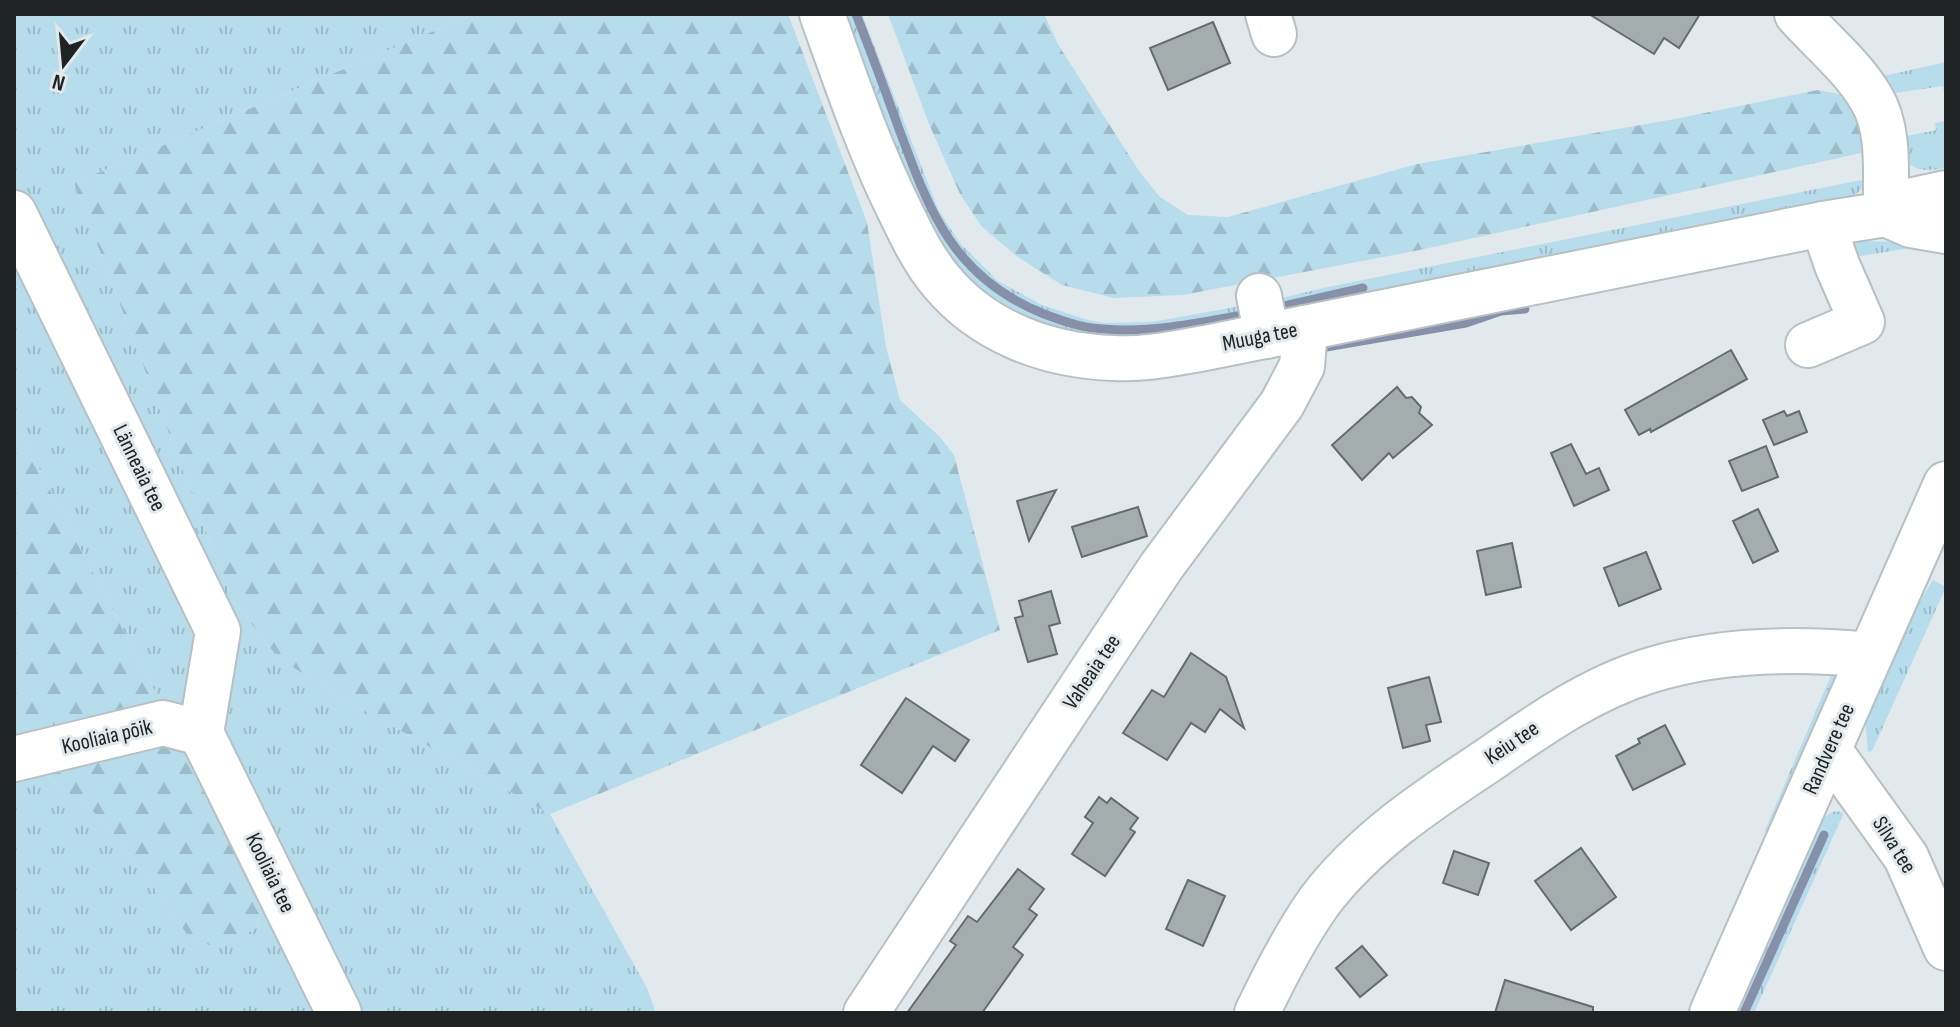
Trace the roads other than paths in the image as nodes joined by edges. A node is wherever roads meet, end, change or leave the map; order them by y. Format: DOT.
graph roads {
  1 [pos="822,14"];
  2 [pos="1797,14"];
  3 [pos="1946,193"];
  4 [pos="14,213"];
  5 [pos="1886,214"];
  6 [pos="1823,224"];
  7 [pos="1946,231"];
  8 [pos="1277,320"];
  9 [pos="1808,345"];
  10 [pos="1946,484"];
  11 [pos="1870,655"];
  12 [pos="201,733"];
  13 [pos="1829,750"];
  14 [pos="14,759"];
  15 [pos="1906,857"];
  16 [pos="1946,874"];
  17 [pos="1946,948"];
  18 [pos="339,1013"];
  19 [pos="866,1013"];
  20 [pos="1257,1013"];
  21 [pos="1712,1013"];
  1 -- 8 [label="street, Muuga tee"];
  2 -- 5 [label="street"];
  3 -- 5 [label="street, Muuga tee"];
  4 -- 12 [label="street, Länneaia tee"];
  5 -- 6 [label="street, Muuga tee"];
  5 -- 7 [label="street, Muuga tee"];
  6 -- 8 [label="street, Muuga tee"];
  6 -- 9 [label="street"];
  8 -- 19 [label="street, Vaheaia tee"];
  10 -- 11 [label="street, Randvere tee"];
  11 -- 13 [label="street, Randvere tee"];
  11 -- 20 [label="street, Keiu tee"];
  12 -- 14 [label="street, Kooliaia põik"];
  12 -- 18 [label="street, Kooliaia tee"];
  13 -- 15 [label="street, Silva tee"];
  13 -- 21 [label="street, Randvere tee"];
  15 -- 16 [label="street"];
  15 -- 17 [label="street, Silva tee"];
}
